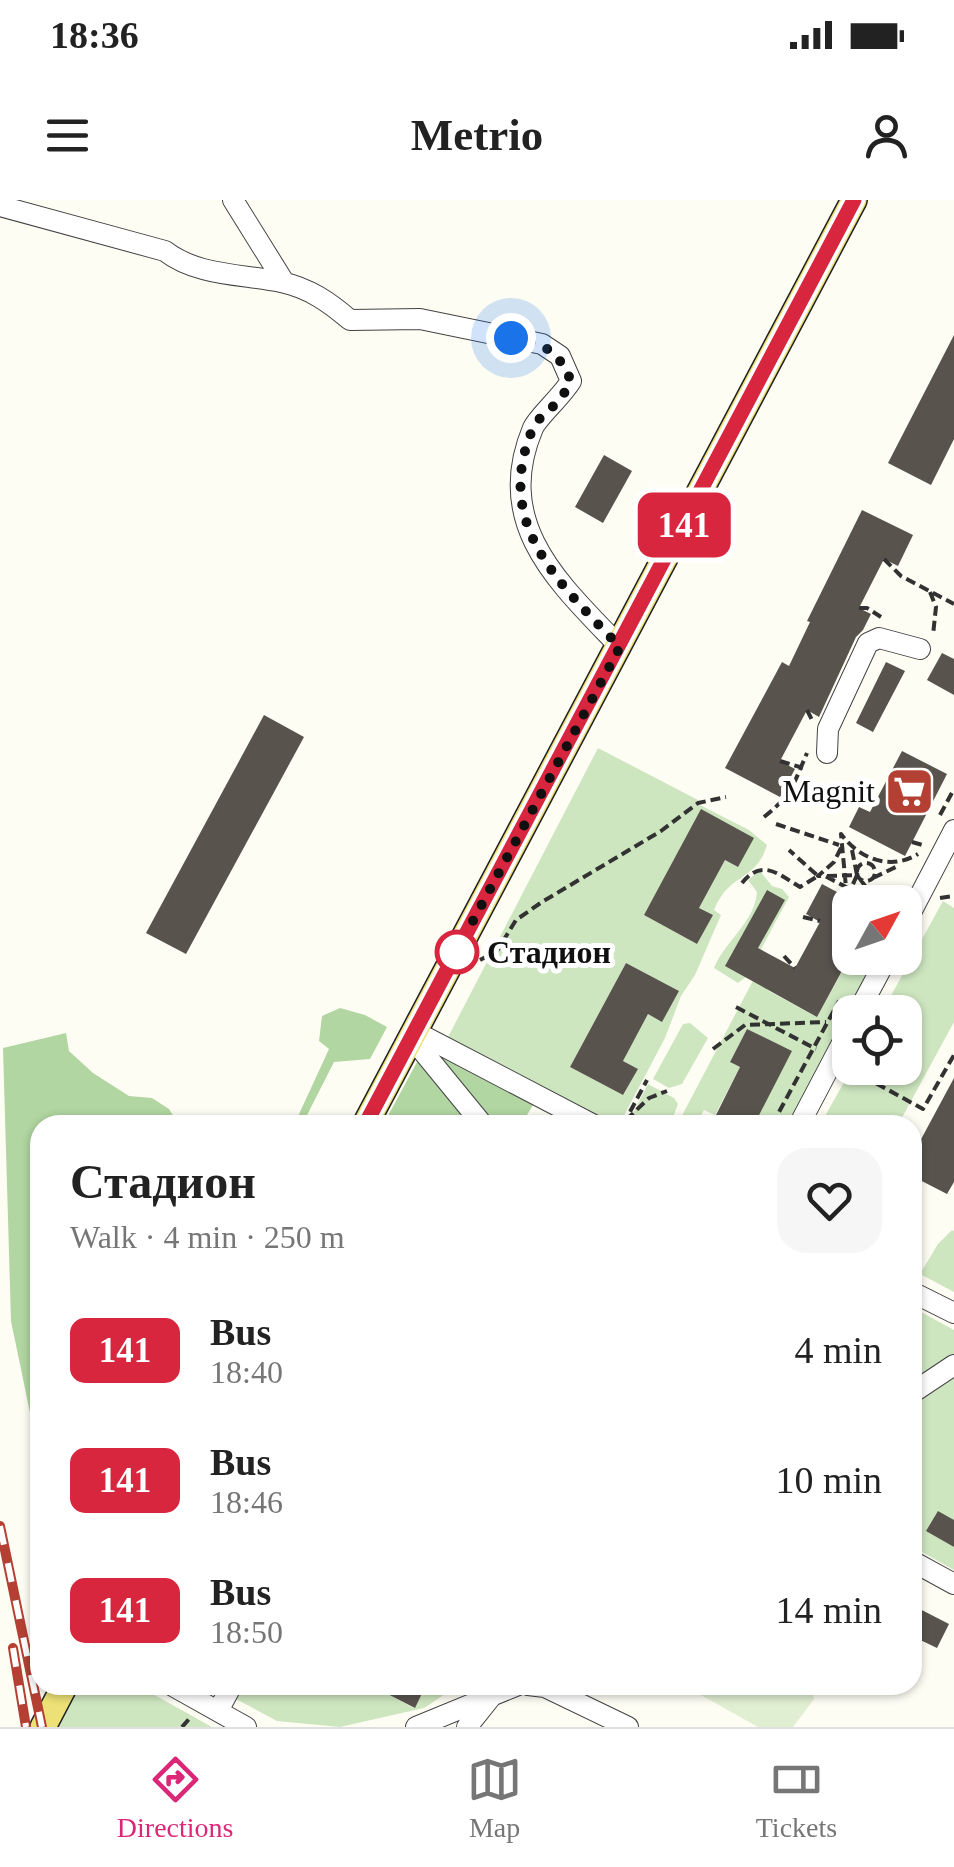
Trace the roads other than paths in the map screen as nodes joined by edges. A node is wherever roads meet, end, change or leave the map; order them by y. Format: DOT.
graph roads {
  1 [pos="234,200"];
  2 [pos="854,200"];
  3 [pos="0,206"];
  4 [pos="284,282"];
  5 [pos="620,647"];
  6 [pos="926,648"];
  7 [pos="827,752"];
  8 [pos="954,830"];
  9 [pos="922,891"];
  10 [pos="413,1034"];
  11 [pos="832,1062"];
  12 [pos="370,1115"];
  13 [pos="475,1115"];
  14 [pos="574,1115"];
  15 [pos="804,1115"];
  16 [pos="922,1297"];
  17 [pos="954,1314"];
  18 [pos="954,1365"];
  19 [pos="922,1387"];
  20 [pos="922,1566"];
  21 [pos="954,1584"];
  22 [pos="60,1695"];
  23 [pos="187,1695"];
  24 [pos="227,1695"];
  25 [pos="488,1695"];
  26 [pos="493,1695"];
  27 [pos="562,1695"];
  28 [pos="219,1709"];
  29 [pos="43,1727"];
  30 [pos="246,1727"];
  31 [pos="416,1727"];
  32 [pos="467,1727"];
  33 [pos="628,1727"];
  1 -- 4 [label="street"];
  2 -- 5 [label="main road"];
  3 -- 4 [label="street"];
  4 -- 5 [label="street"];
  5 -- 10 [label="main road"];
  6 -- 7 [label="street"];
  8 -- 9 [label="street"];
  10 -- 12 [label="main road"];
  10 -- 13 [label="street"];
  10 -- 14 [label="street"];
  11 -- 15 [label="street"];
  16 -- 17 [label="street"];
  18 -- 19 [label="street"];
  20 -- 21 [label="street"];
  22 -- 29 [label="main road"];
  23 -- 28 [label="street"];
  24 -- 28 [label="street"];
  25 -- 31 [label="street"];
  26 -- 32 [label="street"];
  27 -- 33 [label="street"];
  28 -- 30 [label="street"];
}
